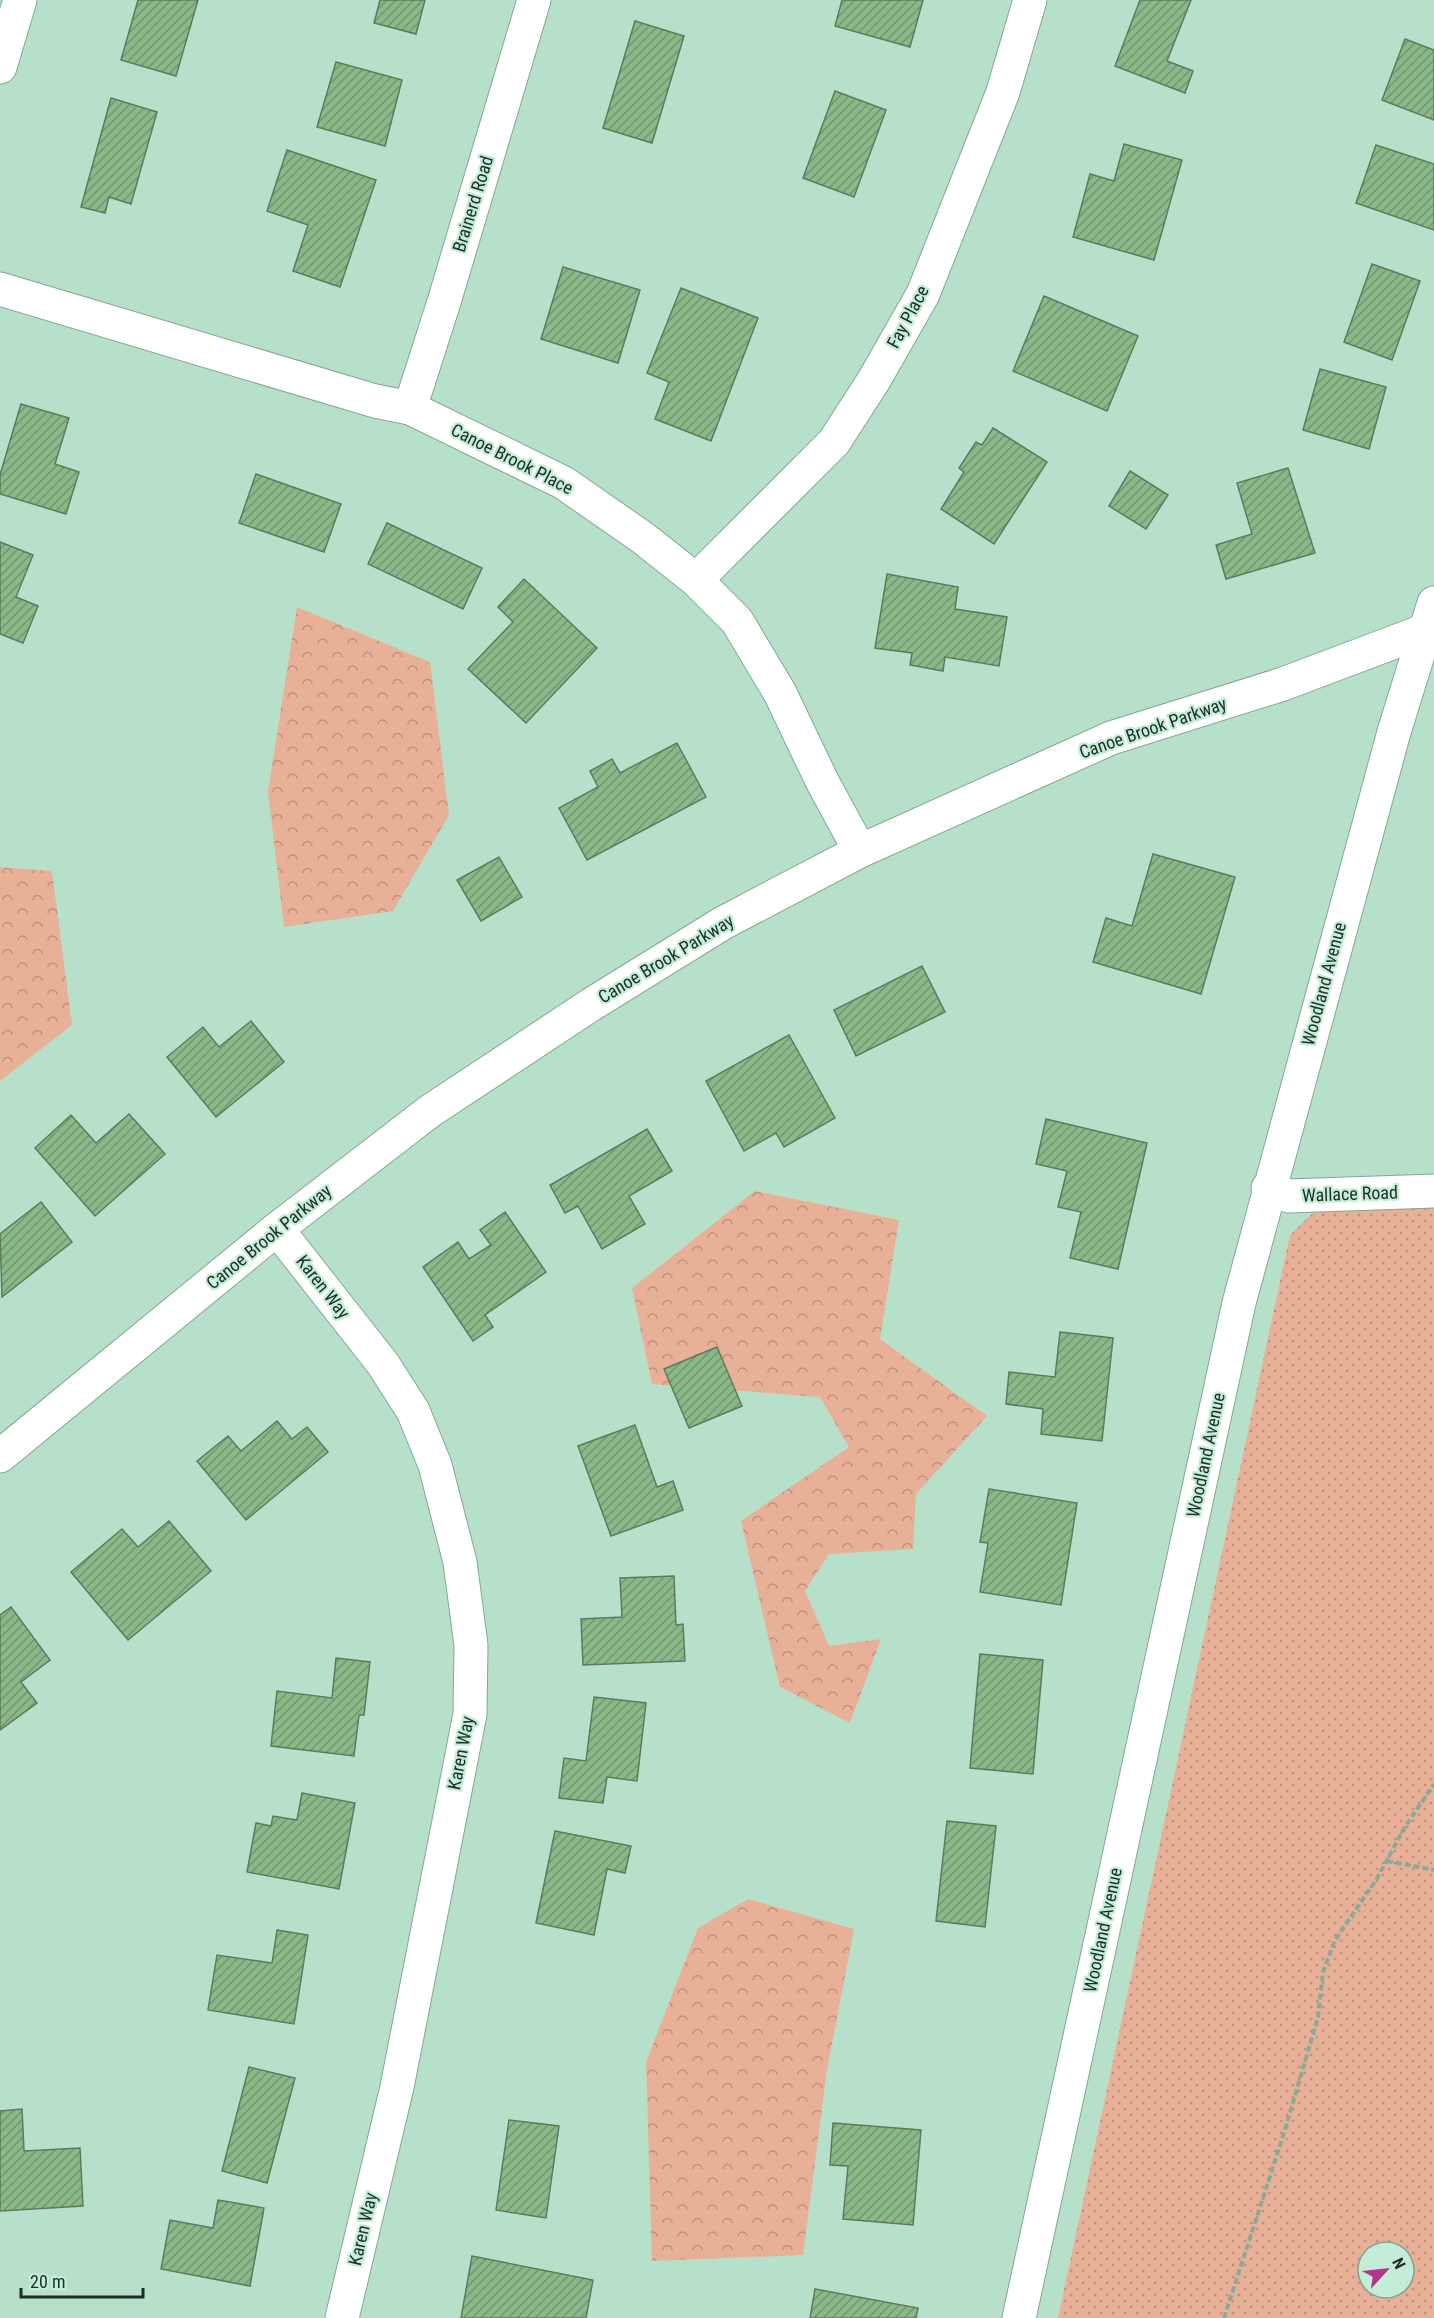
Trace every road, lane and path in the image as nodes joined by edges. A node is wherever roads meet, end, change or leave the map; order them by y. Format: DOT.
graph roads {
  1 [pos="20,0"];
  2 [pos="534,0"];
  3 [pos="1030,0"];
  4 [pos="0,67"];
  5 [pos="0,289"];
  6 [pos="410,408"];
  7 [pos="696,580"];
  8 [pos="1432,622"];
  9 [pos="860,851"];
  10 [pos="1268,1188"];
  11 [pos="1434,1191"];
  12 [pos="277,1229"];
  13 [pos="0,1456"];
  14 [pos="1434,1784"];
  15 [pos="1387,1861"];
  16 [pos="1434,1870"];
  17 [pos="342,2318"];
  18 [pos="1020,2318"];
  19 [pos="1224,2318"];
  1 -- 4 [label="street"];
  2 -- 6 [label="street, Brainerd Road"];
  3 -- 7 [label="street, Fay Place"];
  5 -- 6 [label="street, Canoe Brook Place"];
  6 -- 7 [label="street, Canoe Brook Place"];
  7 -- 9 [label="street, Canoe Brook Place"];
  8 -- 9 [label="street, Canoe Brook Parkway"];
  8 -- 10 [label="street, Woodland Avenue"];
  9 -- 12 [label="street, Canoe Brook Parkway"];
  10 -- 11 [label="street, Wallace Road"];
  10 -- 18 [label="street, Woodland Avenue"];
  12 -- 13 [label="street, Canoe Brook Parkway"];
  12 -- 17 [label="street, Karen Way"];
  14 -- 15 [label="path"];
  15 -- 16 [label="path"];
  15 -- 19 [label="path"];
}
